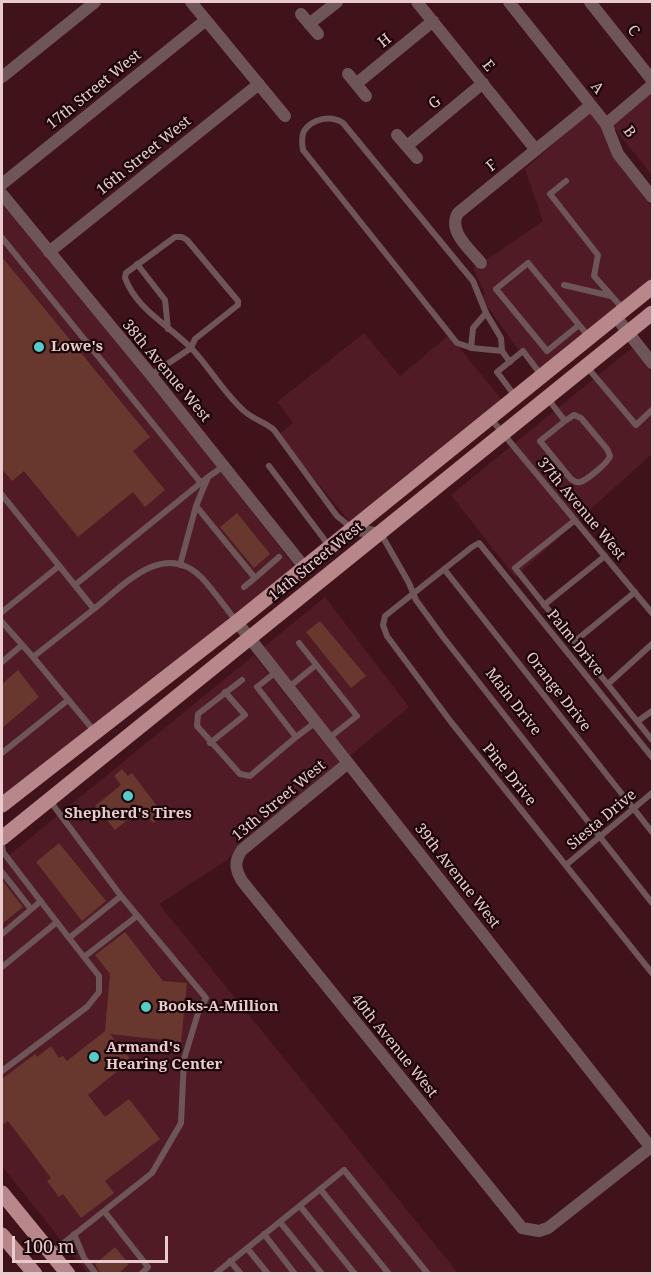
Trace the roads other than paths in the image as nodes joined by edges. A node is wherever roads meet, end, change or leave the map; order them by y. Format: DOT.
graph roads {
  1 [pos="95,2"];
  2 [pos="191,2"];
  3 [pos="337,2"];
  4 [pos="417,2"];
  5 [pos="509,2"];
  6 [pos="590,2"];
  7 [pos="206,20"];
  8 [pos="433,21"];
  9 [pos="318,34"];
  10 [pos="348,74"];
  11 [pos="2,77"];
  12 [pos="652,80"];
  13 [pos="483,83"];
  14 [pos="259,84"];
  15 [pos="356,84"];
  16 [pos="652,85"];
  17 [pos="366,96"];
  18 [pos="591,105"];
  19 [pos="285,116"];
  20 [pos="606,124"];
  21 [pos="398,135"];
  22 [pos="407,147"];
  23 [pos="536,150"];
  24 [pos="417,158"];
  25 [pos="566,181"];
  26 [pos="2,184"];
  27 [pos="652,185"];
  28 [pos="2,194"];
  29 [pos="652,197"];
  30 [pos="2,238"];
  31 [pos="49,252"];
  32 [pos="481,263"];
  33 [pos="137,264"];
  34 [pos="543,280"];
  35 [pos="552,282"];
  36 [pos="564,285"];
  37 [pos="652,287"];
  38 [pos="612,296"];
  39 [pos="486,313"];
  40 [pos="652,313"];
  41 [pos="620,314"];
  42 [pos="579,325"];
  43 [pos="168,329"];
  44 [pos="629,332"];
  45 [pos="590,338"];
  46 [pos="191,348"];
  47 [pos="471,348"];
  48 [pos="502,351"];
  49 [pos="510,362"];
  50 [pos="652,363"];
  51 [pos="587,366"];
  52 [pos="152,375"];
  53 [pos="542,376"];
  54 [pos="516,398"];
  55 [pos="547,399"];
  56 [pos="652,410"];
  57 [pos="491,419"];
  58 [pos="565,421"];
  59 [pos="503,434"];
  60 [pos="224,466"];
  61 [pos="269,466"];
  62 [pos="208,477"];
  63 [pos="201,483"];
  64 [pos="2,495"];
  65 [pos="196,506"];
  66 [pos="574,521"];
  67 [pos="353,529"];
  68 [pos="380,534"];
  69 [pos="479,543"];
  70 [pos="331,547"];
  71 [pos="605,556"];
  72 [pos="279,557"];
  73 [pos="180,565"];
  74 [pos="59,566"];
  75 [pos="305,568"];
  76 [pos="444,569"];
  77 [pos="255,578"];
  78 [pos="75,585"];
  79 [pos="244,587"];
  80 [pos="414,592"];
  81 [pos="635,592"];
  82 [pos="544,604"];
  83 [pos="94,609"];
  84 [pos="2,612"];
  85 [pos="652,613"];
  86 [pos="2,622"];
  87 [pos="237,622"];
  88 [pos="249,638"];
  89 [pos="574,642"];
  90 [pos="299,643"];
  91 [pos="652,644"];
  92 [pos="22,645"];
  93 [pos="33,657"];
  94 [pos="2,662"];
  95 [pos="316,665"];
  96 [pos="276,672"];
  97 [pos="242,680"];
  98 [pos="608,684"];
  99 [pos="288,688"];
  100 [pos="225,692"];
  101 [pos="68,700"];
  102 [pos="652,711"];
  103 [pos="639,721"];
  104 [pos="316,722"];
  105 [pos="95,733"];
  106 [pos="296,737"];
  107 [pos="328,738"];
  108 [pos="652,740"];
  109 [pos="210,743"];
  110 [pos="2,753"];
  111 [pos="69,753"];
  112 [pos="652,757"];
  113 [pos="348,763"];
  114 [pos="652,794"];
  115 [pos="49,799"];
  116 [pos="2,805"];
  117 [pos="634,808"];
  118 [pos="2,819"];
  119 [pos="652,832"];
  120 [pos="601,837"];
  121 [pos="2,838"];
  122 [pos="2,846"];
  123 [pos="566,865"];
  124 [pos="236,866"];
  125 [pos="2,872"];
  126 [pos="121,896"];
  127 [pos="41,902"];
  128 [pos="652,903"];
  129 [pos="32,909"];
  130 [pos="137,916"];
  131 [pos="57,922"];
  132 [pos="2,934"];
  133 [pos="69,938"];
  134 [pos="84,957"];
  135 [pos="2,967"];
  136 [pos="652,972"];
  137 [pos="2,1071"];
  138 [pos="652,1148"];
  139 [pos="320,1189"];
  140 [pos="2,1193"];
  141 [pos="300,1206"];
  142 [pos="104,1211"];
  143 [pos="280,1222"];
  144 [pos="74,1234"];
  145 [pos="264,1234"];
  146 [pos="2,1235"];
  147 [pos="247,1248"];
  148 [pos="51,1253"];
  149 [pos="230,1261"];
  150 [pos="32,1272"];
  151 [pos="68,1274"];
  152 [pos="96,1274"];
  153 [pos="141,1274"];
  154 [pos="214,1274"];
  155 [pos="241,1274"];
  156 [pos="268,1274"];
  157 [pos="296,1274"];
  158 [pos="322,1274"];
  159 [pos="355,1274"];
  160 [pos="389,1274"];
  161 [pos="428,1274"];
  1 -- 11 [label="street"];
  2 -- 7 [label="street"];
  3 -- 9 [label="street"];
  4 -- 8 [label="street, E"];
  5 -- 18 [label="street, A"];
  6 -- 12 [label="street, C"];
  7 -- 14 [label="street"];
  7 -- 26 [label="street, 17th Street West"];
  8 -- 13 [label="street, E"];
  8 -- 15 [label="street, H"];
  10 -- 15 [label="street"];
  13 -- 22 [label="street, G"];
  13 -- 23 [label="street, E"];
  14 -- 19 [label="street"];
  14 -- 31 [label="street, 16th Street West"];
  15 -- 17 [label="street"];
  16 -- 20 [label="street"];
  18 -- 20 [label="street, A"];
  18 -- 23 [label="street, F"];
  20 -- 27 [label="street, B"];
  20 -- 29 [label="street, A"];
  21 -- 22 [label="street"];
  22 -- 24 [label="street"];
  23 -- 32 [label="street, F"];
  25 -- 38 [label="lane"];
  28 -- 31 [label="street, 38th Avenue West"];
  30 -- 63 [label="lane"];
  31 -- 52 [label="street, 38th Avenue West"];
  33 -- 43 [label="lane"];
  33 -- 43 [label="lane"];
  33 -- 46 [label="lane"];
  34 -- 35 [label="lane"];
  34 -- 42 [label="lane"];
  34 -- 42 [label="lane"];
  36 -- 38 [label="lane"];
  37 -- 41 [label="main road, 14th Street West"];
  38 -- 41 [label="lane"];
  39 -- 47 [label="lane"];
  39 -- 47 [label="lane"];
  39 -- 48 [label="lane"];
  40 -- 44 [label="main road, 14th Street West"];
  41 -- 44 [label="street"];
  41 -- 45 [label="main road, 14th Street West"];
  42 -- 45 [label="lane"];
  43 -- 46 [label="lane"];
  44 -- 50 [label="street"];
  44 -- 51 [label="main road, 14th Street West"];
  45 -- 53 [label="main road, 14th Street West"];
  46 -- 52 [label="lane"];
  46 -- 67 [label="lane"];
  47 -- 48 [label="lane"];
  48 -- 49 [label="lane"];
  49 -- 53 [label="lane"];
  49 -- 54 [label="lane"];
  51 -- 55 [label="main road, 14th Street West"];
  51 -- 56 [label="lane"];
  52 -- 60 [label="street, 38th Avenue West"];
  53 -- 54 [label="main road, 14th Street West"];
  54 -- 57 [label="main road, 14th Street West"];
  55 -- 58 [label="lane"];
  55 -- 59 [label="main road, 14th Street West"];
  57 -- 59 [label="lane, 37th Avenue West"];
  57 -- 67 [label="main road, 14th Street West"];
  58 -- 58 [label="lane"];
  59 -- 66 [label="lane, 37th Avenue West"];
  59 -- 68 [label="main road, 14th Street West"];
  60 -- 62 [label="lane"];
  60 -- 75 [label="street, 38th Avenue West"];
  61 -- 70 [label="lane"];
  62 -- 63 [label="lane"];
  62 -- 65 [label="lane"];
  63 -- 78 [label="lane"];
  64 -- 74 [label="lane"];
  65 -- 73 [label="lane"];
  65 -- 77 [label="lane"];
  66 -- 71 [label="lane, 37th Avenue West"];
  66 -- 82 [label="lane"];
  67 -- 68 [label="street"];
  67 -- 70 [label="main road, 14th Street West"];
  68 -- 80 [label="lane, Main Drive"];
  68 -- 88 [label="main road, 14th Street West"];
  69 -- 76 [label="lane, Pine Drive"];
  69 -- 112 [label="lane, Palm Drive"];
  70 -- 75 [label="main road, 14th Street West"];
  71 -- 81 [label="lane, 37th Avenue West"];
  71 -- 82 [label="lane"];
  72 -- 77 [label="lane"];
  73 -- 83 [label="lane"];
  73 -- 87 [label="lane"];
  74 -- 78 [label="lane"];
  74 -- 84 [label="lane"];
  75 -- 87 [label="main road, 14th Street West"];
  76 -- 80 [label="lane, Pine Drive"];
  76 -- 117 [label="lane, Orange Drive"];
  77 -- 79 [label="lane"];
  78 -- 83 [label="lane"];
  80 -- 120 [label="lane, Main Drive"];
  80 -- 123 [label="lane, Pine Drive"];
  81 -- 85 [label="lane, 37th Avenue West"];
  81 -- 89 [label="lane"];
  82 -- 89 [label="lane"];
  83 -- 93 [label="lane"];
  86 -- 92 [label="lane"];
  87 -- 88 [label="street, 39th Avenue West"];
  87 -- 105 [label="main road, 14th Street West"];
  88 -- 96 [label="street, 39th Avenue West"];
  88 -- 115 [label="main road, 14th Street West"];
  89 -- 98 [label="lane"];
  90 -- 95 [label="lane"];
  91 -- 98 [label="lane"];
  92 -- 93 [label="lane"];
  92 -- 94 [label="lane"];
  93 -- 101 [label="lane"];
  95 -- 99 [label="lane"];
  95 -- 107 [label="lane"];
  96 -- 99 [label="street, 39th Avenue West"];
  96 -- 106 [label="lane"];
  97 -- 100 [label="lane"];
  98 -- 103 [label="lane"];
  99 -- 104 [label="street, 39th Avenue West"];
  100 -- 109 [label="lane"];
  100 -- 109 [label="lane"];
  101 -- 105 [label="lane"];
  101 -- 110 [label="lane"];
  102 -- 103 [label="lane"];
  103 -- 108 [label="lane"];
  104 -- 106 [label="lane"];
  104 -- 107 [label="street, 39th Avenue West"];
  105 -- 111 [label="main road, 14th Street West"];
  106 -- 109 [label="lane"];
  107 -- 113 [label="street, 39th Avenue West"];
  111 -- 116 [label="main road, 14th Street West"];
  111 -- 118 [label="main road"];
  113 -- 124 [label="street, 13th Street West"];
  113 -- 138 [label="street, 39th Avenue West"];
  114 -- 117 [label="lane, Siesta Drive"];
  115 -- 121 [label="main road, 14th Street West"];
  115 -- 126 [label="lane"];
  117 -- 119 [label="lane, Orange Drive"];
  117 -- 120 [label="lane, Siesta Drive"];
  120 -- 123 [label="lane, Siesta Drive"];
  120 -- 128 [label="lane, Main Drive"];
  122 -- 127 [label="lane"];
  123 -- 136 [label="lane, Pine Drive"];
  124 -- 138 [label="street, 40th Avenue West"];
  125 -- 129 [label="lane"];
  126 -- 130 [label="lane"];
  126 -- 133 [label="lane"];
  127 -- 129 [label="lane"];
  127 -- 131 [label="lane"];
  129 -- 132 [label="lane"];
  130 -- 134 [label="lane"];
  130 -- 142 [label="lane"];
  131 -- 133 [label="lane"];
  131 -- 135 [label="lane"];
  133 -- 134 [label="lane"];
  134 -- 137 [label="lane"];
  139 -- 141 [label="lane"];
  139 -- 160 [label="lane"];
  139 -- 161 [label="lane"];
  140 -- 148 [label="main road"];
  141 -- 143 [label="lane"];
  141 -- 159 [label="lane"];
  142 -- 144 [label="lane"];
  142 -- 153 [label="lane"];
  143 -- 145 [label="lane"];
  143 -- 158 [label="lane"];
  144 -- 148 [label="lane"];
  144 -- 152 [label="lane"];
  145 -- 147 [label="lane"];
  145 -- 157 [label="lane"];
  146 -- 150 [label="main road"];
  147 -- 149 [label="lane"];
  147 -- 156 [label="lane"];
  148 -- 151 [label="main road"];
  149 -- 154 [label="lane"];
  149 -- 155 [label="lane"];
}
